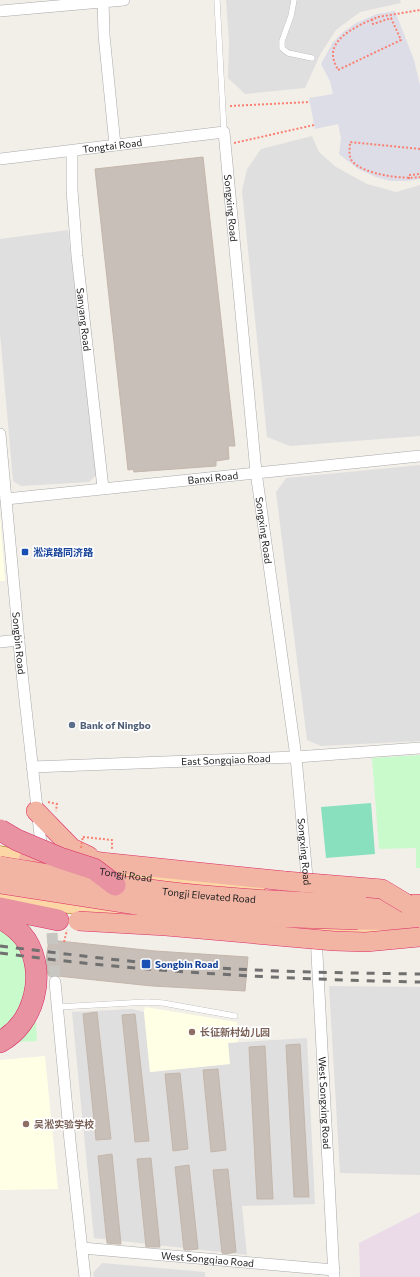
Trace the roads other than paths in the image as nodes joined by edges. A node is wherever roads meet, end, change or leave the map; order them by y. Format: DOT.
graph roads {
  1 [pos="124,0"];
  2 [pos="216,0"];
  3 [pos="294,0"];
  4 [pos="103,1"];
  5 [pos="0,11"];
  6 [pos="312,58"];
  7 [pos="224,132"];
  8 [pos="116,145"];
  9 [pos="72,151"];
  10 [pos="0,159"];
  11 [pos="0,434"];
  12 [pos="420,456"];
  13 [pos="256,472"];
  14 [pos="103,488"];
  15 [pos="6,499"];
  16 [pos="19,640"];
  17 [pos="0,642"];
  18 [pos="420,748"];
  19 [pos="296,757"];
  20 [pos="32,767"];
  21 [pos="36,806"];
  22 [pos="0,830"];
  23 [pos="0,844"];
  24 [pos="0,855"];
  25 [pos="35,857"];
  26 [pos="106,858"];
  27 [pos="0,866"];
  28 [pos="0,884"];
  29 [pos="115,885"];
  30 [pos="309,892"];
  31 [pos="0,894"];
  32 [pos="416,902"];
  33 [pos="0,908"];
  34 [pos="0,918"];
  35 [pos="57,919"];
  36 [pos="420,921"];
  37 [pos="316,928"];
  38 [pos="420,934"];
  39 [pos="420,937"];
  40 [pos="56,982"];
  41 [pos="58,1007"];
  42 [pos="235,1016"];
  43 [pos="0,1042"];
  44 [pos="82,1248"];
  45 [pos="334,1274"];
  46 [pos="85,1277"];
  1 -- 4 [label="street"];
  2 -- 7 [label="lane"];
  3 -- 6 [label="lane"];
  4 -- 5 [label="street"];
  4 -- 8 [label="street"];
  7 -- 8 [label="street, Tongtai Road"];
  7 -- 13 [label="street, Songxing Road"];
  8 -- 9 [label="street, Tongtai Road"];
  9 -- 10 [label="street, Tongtai Road"];
  9 -- 14 [label="street, Sanyang Road"];
  11 -- 15 [label="street, Songbin Road"];
  12 -- 13 [label="street, Banxi Road"];
  13 -- 14 [label="street, Banxi Road"];
  13 -- 19 [label="street, Songxing Road"];
  14 -- 15 [label="street, Banxi Road"];
  15 -- 16 [label="street, Songbin Road"];
  16 -- 17 [label="street"];
  16 -- 20 [label="street, Songbin Road"];
  18 -- 19 [label="street, East Songqiao Road"];
  19 -- 20 [label="street, East Songqiao Road"];
  19 -- 30 [label="street, Songxing Road"];
  20 -- 21 [label="street, Songbin Road"];
  21 -- 25 [label="street, Songbin Road"];
  21 -- 26 [label="highway"];
  22 -- 29 [label="highway, bridge"];
  23 -- 25 [label="main road, Tongji Road"];
  24 -- 25 [label="main road, Tongji Road"];
  25 -- 26 [label="highway"];
  25 -- 30 [label="main road, Tongji Road"];
  26 -- 32 [label="highway, bridge"];
  27 -- 29 [label="highway, Tongji Elevated Road, bridge"];
  28 -- 36 [label="highway, Tongji Elevated Road, bridge"];
  29 -- 32 [label="highway, Tongji Elevated Road, bridge"];
  30 -- 32 [label="main road, Tongji Road"];
  30 -- 37 [label="street, Songxing Road"];
  31 -- 35 [label="main road"];
  33 -- 35 [label="highway"];
  34 -- 43 [label="highway"];
  35 -- 37 [label="main road"];
  35 -- 39 [label="highway, bridge"];
  37 -- 38 [label="main road"];
  37 -- 45 [label="street, West Songxing Road"];
  40 -- 41 [label="street"];
  41 -- 42 [label="lane"];
  41 -- 44 [label="street"];
  44 -- 45 [label="street, West Songqiao Road"];
  44 -- 46 [label="street"];
}
